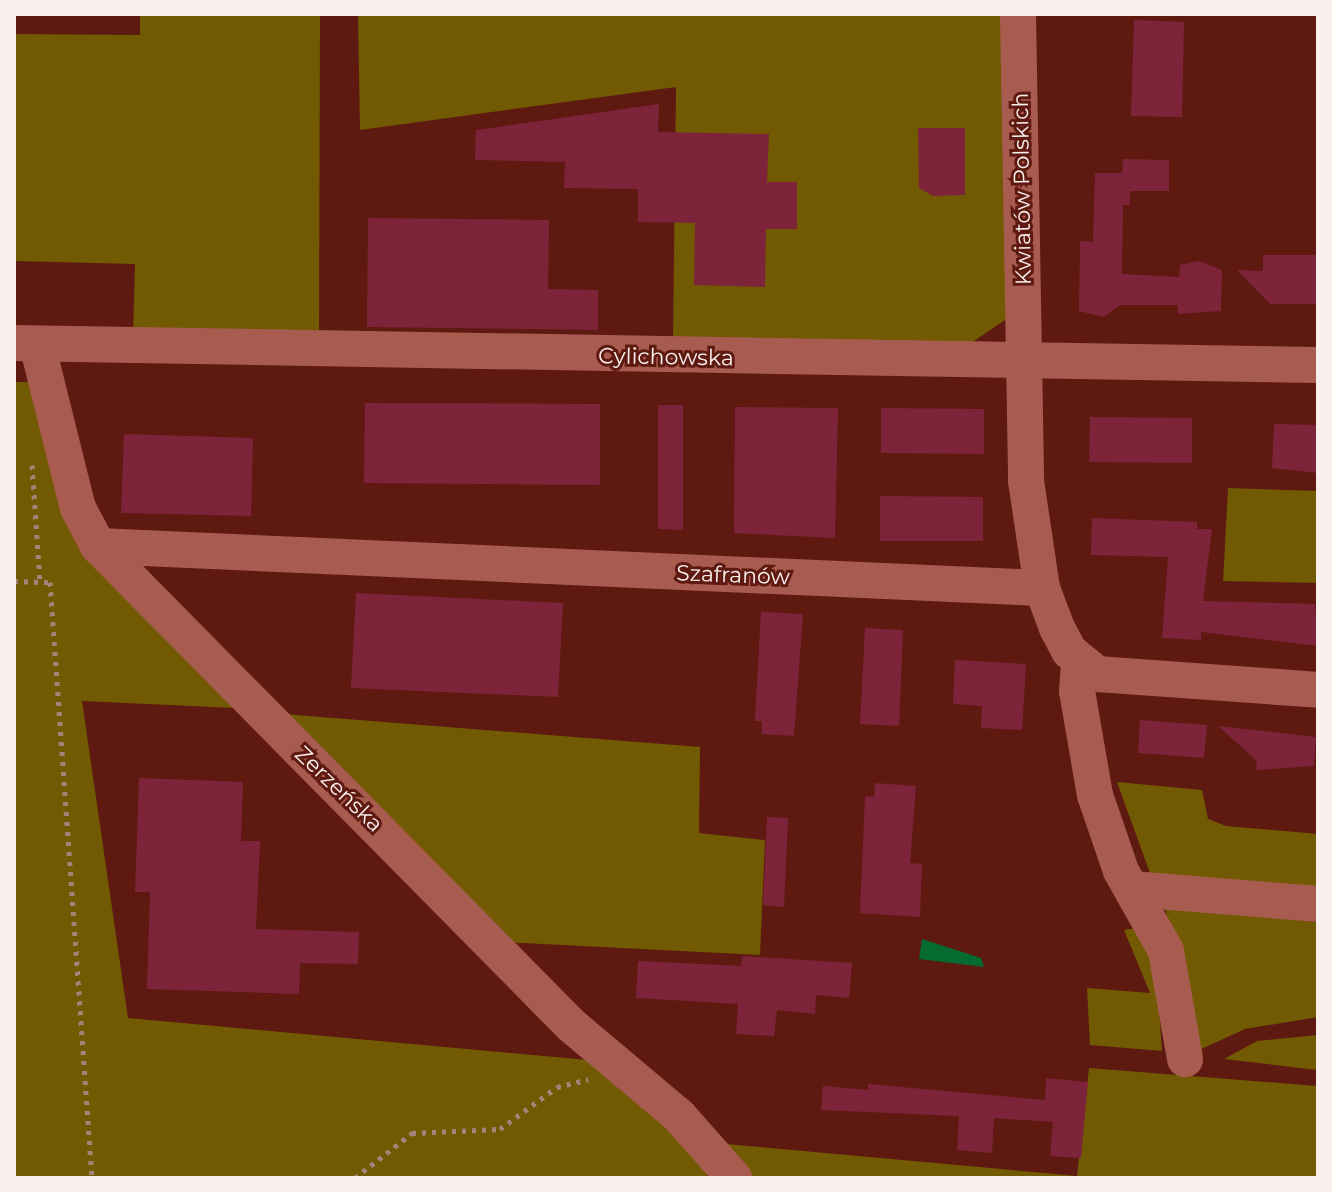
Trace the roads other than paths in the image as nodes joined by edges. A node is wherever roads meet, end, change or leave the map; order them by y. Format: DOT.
graph roads {
  1 [pos="1018,14"];
  2 [pos="26,343"];
  3 [pos="1026,365"];
  4 [pos="1318,365"];
  5 [pos="98,546"];
  6 [pos="1042,588"];
  7 [pos="1079,663"];
  8 [pos="1318,690"];
  9 [pos="1132,889"];
  10 [pos="1318,904"];
  11 [pos="1185,1059"];
  12 [pos="734,1178"];
  1 -- 3 [label="street, Kwiatów Polskich"];
  2 -- 3 [label="street, Cylichowska"];
  2 -- 5 [label="street, Zerzeńska"];
  3 -- 4 [label="street, Cylichowska"];
  3 -- 6 [label="street, Kwiatów Polskich"];
  5 -- 6 [label="street, Szafranów"];
  5 -- 12 [label="street, Zerzeńska"];
  6 -- 7 [label="street"];
  7 -- 8 [label="street"];
  7 -- 9 [label="street"];
  9 -- 10 [label="street"];
  9 -- 11 [label="street"];
}
